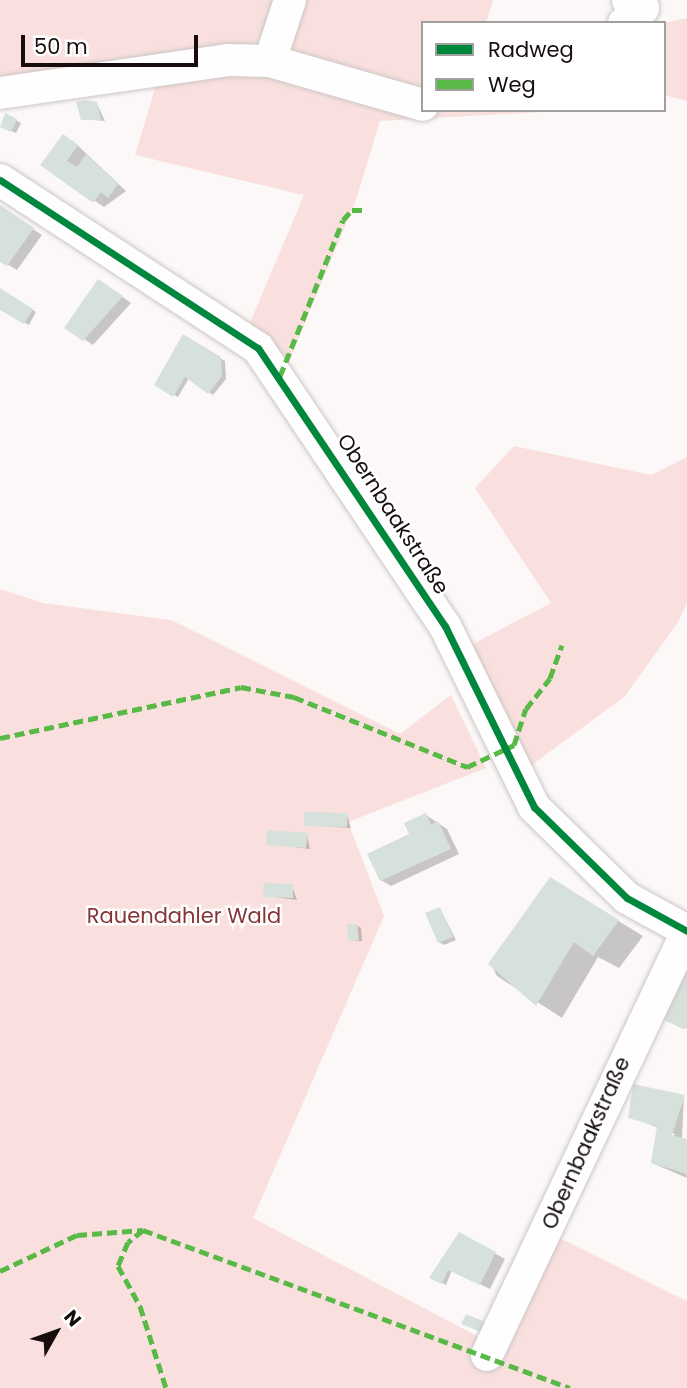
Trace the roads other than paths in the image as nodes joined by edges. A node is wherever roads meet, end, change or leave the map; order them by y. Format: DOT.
graph roads {
  1 [pos="290,0"];
  2 [pos="628,0"];
  3 [pos="627,21"];
  4 [pos="270,61"];
  5 [pos="0,93"];
  6 [pos="421,104"];
  7 [pos="0,180"];
  8 [pos="687,931"];
  9 [pos="487,1355"];
  1 -- 4 [label="street"];
  2 -- 3 [label="street"];
  4 -- 5 [label="street"];
  4 -- 6 [label="street"];
  7 -- 8 [label="street, Obernbaakstraße"];
  8 -- 9 [label="street, Obernbaakstraße"];
}
